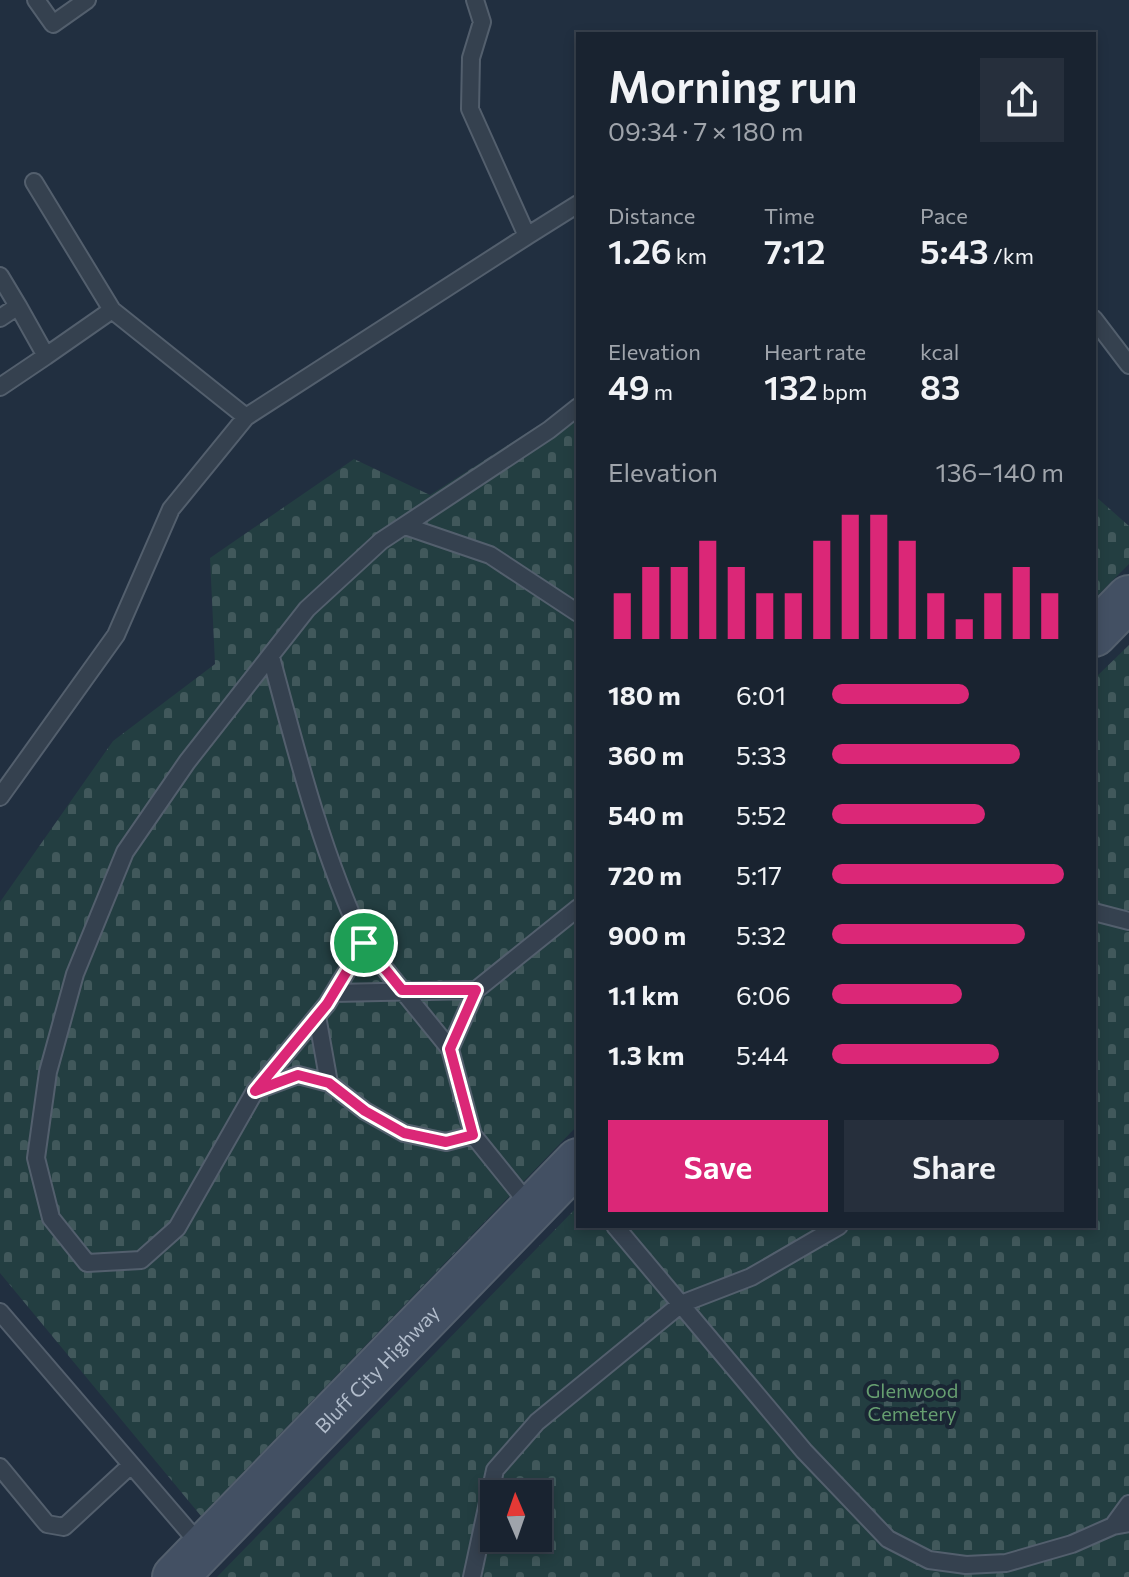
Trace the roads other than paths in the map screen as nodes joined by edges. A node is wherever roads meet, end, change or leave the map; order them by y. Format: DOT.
graph roads {
  1 [pos="36,0"];
  2 [pos="87,0"];
  3 [pos="475,0"];
  4 [pos="34,182"];
  5 [pos="576,205"];
  6 [pos="527,236"];
  7 [pos="0,276"];
  8 [pos="18,306"];
  9 [pos="112,310"];
  10 [pos="0,318"];
  11 [pos="1096,322"];
  12 [pos="46,356"];
  13 [pos="1129,365"];
  14 [pos="0,387"];
  15 [pos="576,409"];
  16 [pos="246,417"];
  17 [pos="405,526"];
  18 [pos="1129,598"];
  19 [pos="576,612"];
  20 [pos="1096,632"];
  21 [pos="271,657"];
  22 [pos="0,797"];
  23 [pos="576,910"];
  24 [pos="1096,913"];
  25 [pos="1129,921"];
  26 [pos="364,943"];
  27 [pos="402,990"];
  28 [pos="476,990"];
  29 [pos="334,993"];
  30 [pos="317,1016"];
  31 [pos="450,1049"];
  32 [pos="329,1083"];
  33 [pos="255,1091"];
  34 [pos="473,1135"];
  35 [pos="575,1171"];
  36 [pos="532,1208"];
  37 [pos="617,1228"];
  38 [pos="836,1228"];
  39 [pos="681,1304"];
  40 [pos="0,1312"];
  41 [pos="131,1465"];
  42 [pos="0,1467"];
  43 [pos="1129,1504"];
  44 [pos="1121,1524"];
  45 [pos="189,1563"];
  46 [pos="472,1577"];
  1 -- 2 [label="lane"];
  3 -- 6 [label="lane"];
  4 -- 9 [label="lane"];
  5 -- 6 [label="lane"];
  6 -- 16 [label="lane"];
  7 -- 8 [label="lane"];
  8 -- 10 [label="lane"];
  8 -- 12 [label="lane"];
  9 -- 12 [label="lane"];
  9 -- 16 [label="lane"];
  11 -- 13 [label="lane"];
  12 -- 14 [label="lane"];
  15 -- 17 [label="lane"];
  16 -- 22 [label="lane"];
  17 -- 19 [label="lane"];
  17 -- 21 [label="lane"];
  18 -- 20 [label="main road"];
  21 -- 26 [label="lane"];
  21 -- 33 [label="lane"];
  23 -- 28 [label="lane"];
  24 -- 25 [label="lane"];
  26 -- 27 [label="lane"];
  26 -- 29 [label="lane"];
  27 -- 28 [label="lane"];
  27 -- 29 [label="lane"];
  27 -- 31 [label="lane"];
  28 -- 31 [label="lane"];
  29 -- 30 [label="lane"];
  30 -- 32 [label="lane"];
  30 -- 33 [label="lane"];
  31 -- 34 [label="lane"];
  32 -- 33 [label="lane"];
  32 -- 34 [label="lane"];
  34 -- 36 [label="lane"];
  35 -- 36 [label="main road, Bluff City Highway"];
  36 -- 45 [label="main road, Bluff City Highway"];
  37 -- 39 [label="lane"];
  38 -- 39 [label="lane"];
  39 -- 44 [label="lane"];
  39 -- 46 [label="lane"];
  40 -- 41 [label="lane"];
  41 -- 42 [label="lane"];
  41 -- 45 [label="lane"];
  43 -- 44 [label="lane"];
}
